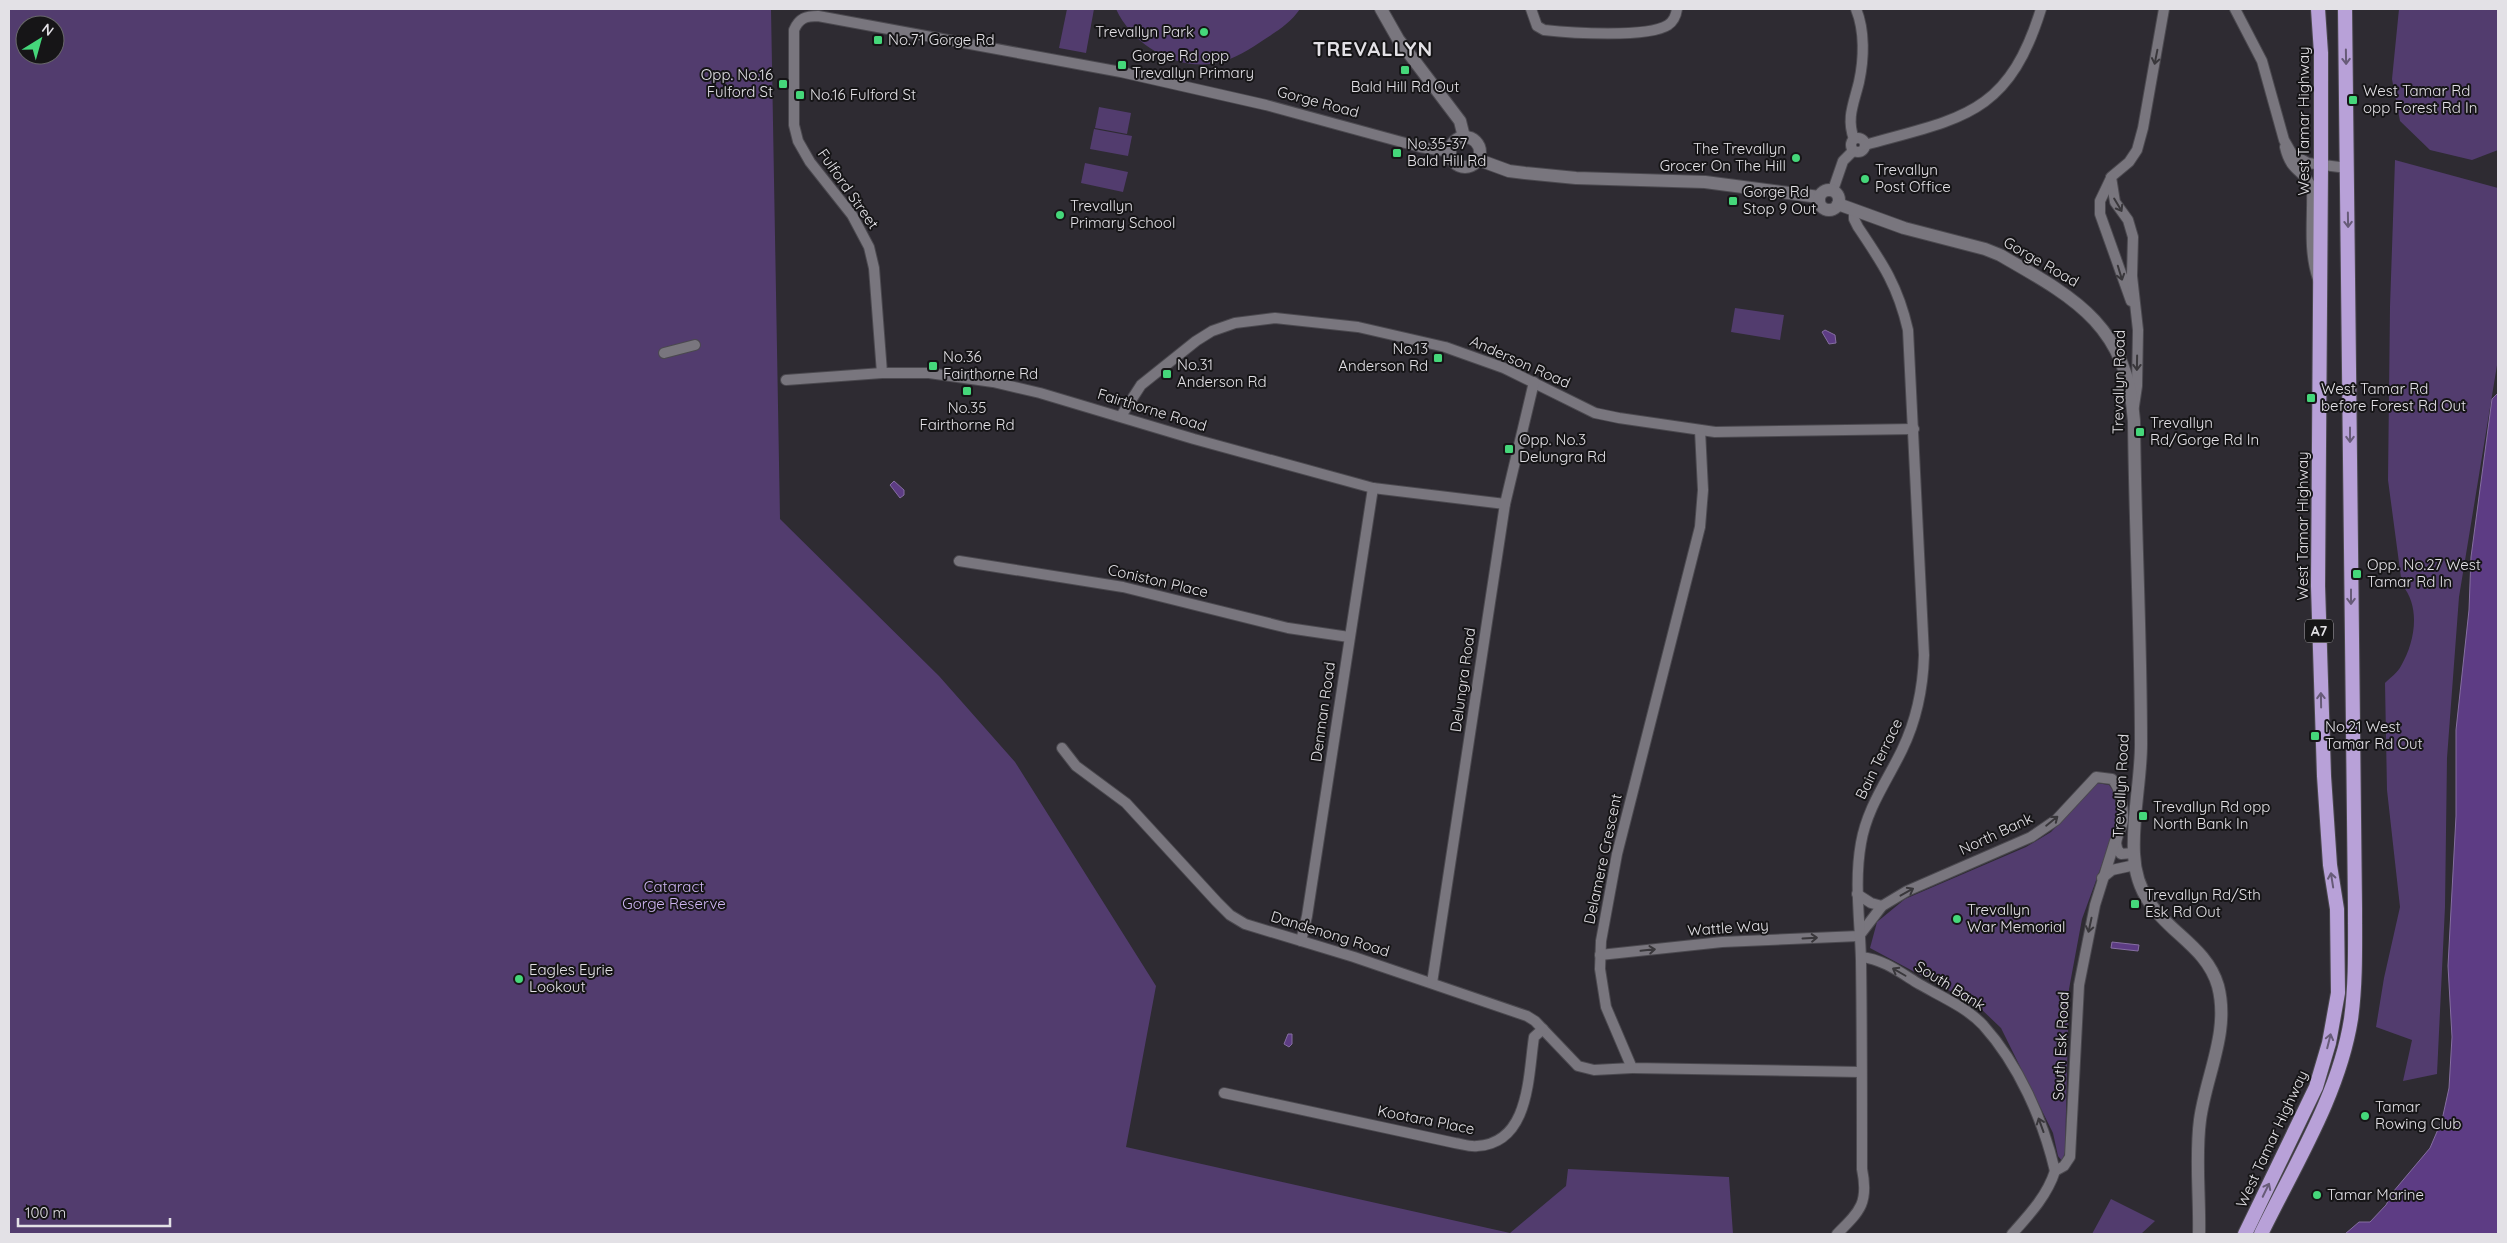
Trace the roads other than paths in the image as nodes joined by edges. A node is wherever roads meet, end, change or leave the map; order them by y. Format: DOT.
graph roads {
  1 [pos="1381,9"];
  2 [pos="1531,9"];
  3 [pos="1677,9"];
  4 [pos="1856,9"];
  5 [pos="2041,9"];
  6 [pos="2164,9"];
  7 [pos="2235,9"];
  8 [pos="2318,9"];
  9 [pos="2346,9"];
  10 [pos="797,24"];
  11 [pos="1464,137"];
  12 [pos="1854,139"];
  13 [pos="2284,140"];
  14 [pos="1865,145"];
  15 [pos="1852,150"];
  16 [pos="1450,152"];
  17 [pos="1479,160"];
  18 [pos="2321,166"];
  19 [pos="2347,168"];
  20 [pos="2111,177"];
  21 [pos="1833,190"];
  22 [pos="1819,197"];
  23 [pos="1838,204"];
  24 [pos="1854,210"];
  25 [pos="2320,284"];
  26 [pos="2135,308"];
  27 [pos="695,345"];
  28 [pos="664,353"];
  29 [pos="882,373"];
  30 [pos="786,380"];
  31 [pos="1534,382"];
  32 [pos="2133,412"];
  33 [pos="1121,416"];
  34 [pos="1914,429"];
  35 [pos="1700,430"];
  36 [pos="1373,488"];
  37 [pos="1505,504"];
  38 [pos="959,561"];
  39 [pos="1349,637"];
  40 [pos="1062,748"];
  41 [pos="2115,841"];
  42 [pos="2134,859"];
  43 [pos="2102,878"];
  44 [pos="1857,894"];
  45 [pos="1882,906"];
  46 [pos="1859,936"];
  47 [pos="1301,941"];
  48 [pos="1600,955"];
  49 [pos="1861,957"];
  50 [pos="1432,983"];
  51 [pos="1543,1029"];
  52 [pos="1632,1068"];
  53 [pos="1861,1072"];
  54 [pos="1224,1093"];
  55 [pos="2055,1171"];
  56 [pos="1837,1234"];
  57 [pos="2012,1234"];
  58 [pos="2199,1234"];
  59 [pos="2245,1234"];
  60 [pos="2262,1234"];
  1 -- 11 [label="street"];
  2 -- 3 [label="street"];
  4 -- 12 [label="street"];
  5 -- 14 [label="street"];
  6 -- 20 [label="street, Trevallyn Road, one-way"];
  7 -- 13 [label="street"];
  8 -- 18 [label="highway, West Tamar Highway / A7"];
  9 -- 19 [label="highway, West Tamar Highway / A7, one-way"];
  10 -- 16 [label="street, Gorge Road"];
  10 -- 29 [label="street, Fulford Street"];
  11 -- 16 [label="street"];
  11 -- 17 [label="street"];
  12 -- 14 [label="street"];
  12 -- 15 [label="street"];
  13 -- 18 [label="street"];
  13 -- 25 [label="street"];
  14 -- 15 [label="street"];
  15 -- 21 [label="street"];
  16 -- 17 [label="street"];
  17 -- 22 [label="street"];
  18 -- 19 [label="street"];
  18 -- 25 [label="highway, West Tamar Highway / A7"];
  19 -- 60 [label="highway, West Tamar Highway / A7, one-way"];
  20 -- 26 [label="street, Trevallyn Road, one-way"];
  20 -- 26 [label="street, Trevallyn Road, one-way"];
  21 -- 22 [label="street"];
  21 -- 23 [label="street"];
  22 -- 23 [label="street"];
  23 -- 24 [label="street, Gorge Road"];
  24 -- 32 [label="street, Gorge Road"];
  24 -- 34 [label="street, Bain Terrace"];
  59 -- 25 [label="highway, West Tamar Highway / A7, one-way"];
  26 -- 32 [label="street, Trevallyn Road, one-way"];
  27 -- 28 [label="street"];
  29 -- 30 [label="street, Fairthorne Road"];
  29 -- 33 [label="street, Fairthorne Road"];
  31 -- 33 [label="street, Anderson Road"];
  31 -- 35 [label="street, Anderson Road"];
  31 -- 37 [label="street, Delungra Road"];
  32 -- 42 [label="street, Trevallyn Road"];
  33 -- 36 [label="street, Fairthorne Road"];
  34 -- 35 [label="street, Anderson Road"];
  34 -- 44 [label="street, Bain Terrace"];
  35 -- 48 [label="street, Delamere Crescent"];
  36 -- 37 [label="street, Fairthorne Road"];
  36 -- 39 [label="street, Denman Road"];
  37 -- 50 [label="street, Delungra Road"];
  38 -- 39 [label="street, Coniston Place"];
  39 -- 47 [label="street, Denman Road"];
  40 -- 47 [label="street, Dandenong Road"];
  41 -- 42 [label="street"];
  41 -- 43 [label="street, North Bank"];
  45 -- 41 [label="street, North Bank, one-way"];
  42 -- 43 [label="street"];
  42 -- 58 [label="street, Trevallyn Road"];
  43 -- 55 [label="street, South Esk Road, one-way"];
  44 -- 45 [label="street"];
  44 -- 46 [label="street, Bain Terrace"];
  45 -- 46 [label="street, North Bank"];
  48 -- 46 [label="street, Wattle Way, one-way"];
  46 -- 49 [label="street, Bain Terrace"];
  47 -- 50 [label="street, Dandenong Road"];
  48 -- 52 [label="street, Delamere Crescent"];
  49 -- 53 [label="street, Bain Terrace"];
  55 -- 49 [label="street, South Bank, one-way"];
  50 -- 51 [label="street, Dandenong Road"];
  51 -- 52 [label="street, Dandenong Road"];
  51 -- 54 [label="street, Kootara Place"];
  52 -- 53 [label="street"];
  53 -- 56 [label="street, Bain Terrace"];
  55 -- 57 [label="street, South Esk Road"];
}
